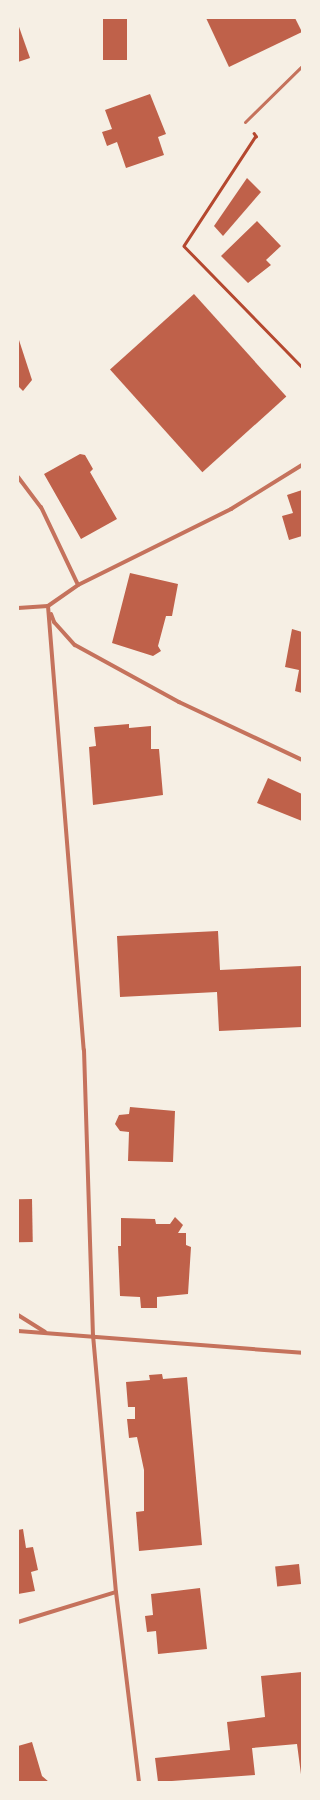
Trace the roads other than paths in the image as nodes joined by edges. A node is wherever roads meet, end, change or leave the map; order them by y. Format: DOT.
graph roads {
  1 [pos="302,66"];
  2 [pos="245,122"];
  3 [pos="302,465"];
  4 [pos="18,478"];
  5 [pos="78,585"];
  6 [pos="48,606"];
  7 [pos="18,608"];
  8 [pos="302,760"];
  9 [pos="18,1315"];
  10 [pos="18,1331"];
  11 [pos="46,1332"];
  12 [pos="93,1335"];
  13 [pos="302,1353"];
  14 [pos="116,1592"];
  15 [pos="18,1622"];
  16 [pos="139,1782"];
  1 -- 2 [label="lane"];
  3 -- 5 [label="street"];
  4 -- 5 [label="street"];
  5 -- 6 [label="street"];
  6 -- 7 [label="street"];
  6 -- 8 [label="street"];
  6 -- 12 [label="street"];
  9 -- 11 [label="street"];
  10 -- 11 [label="street"];
  11 -- 12 [label="street"];
  12 -- 13 [label="street"];
  12 -- 14 [label="street"];
  14 -- 15 [label="street"];
  14 -- 16 [label="street"];
}
